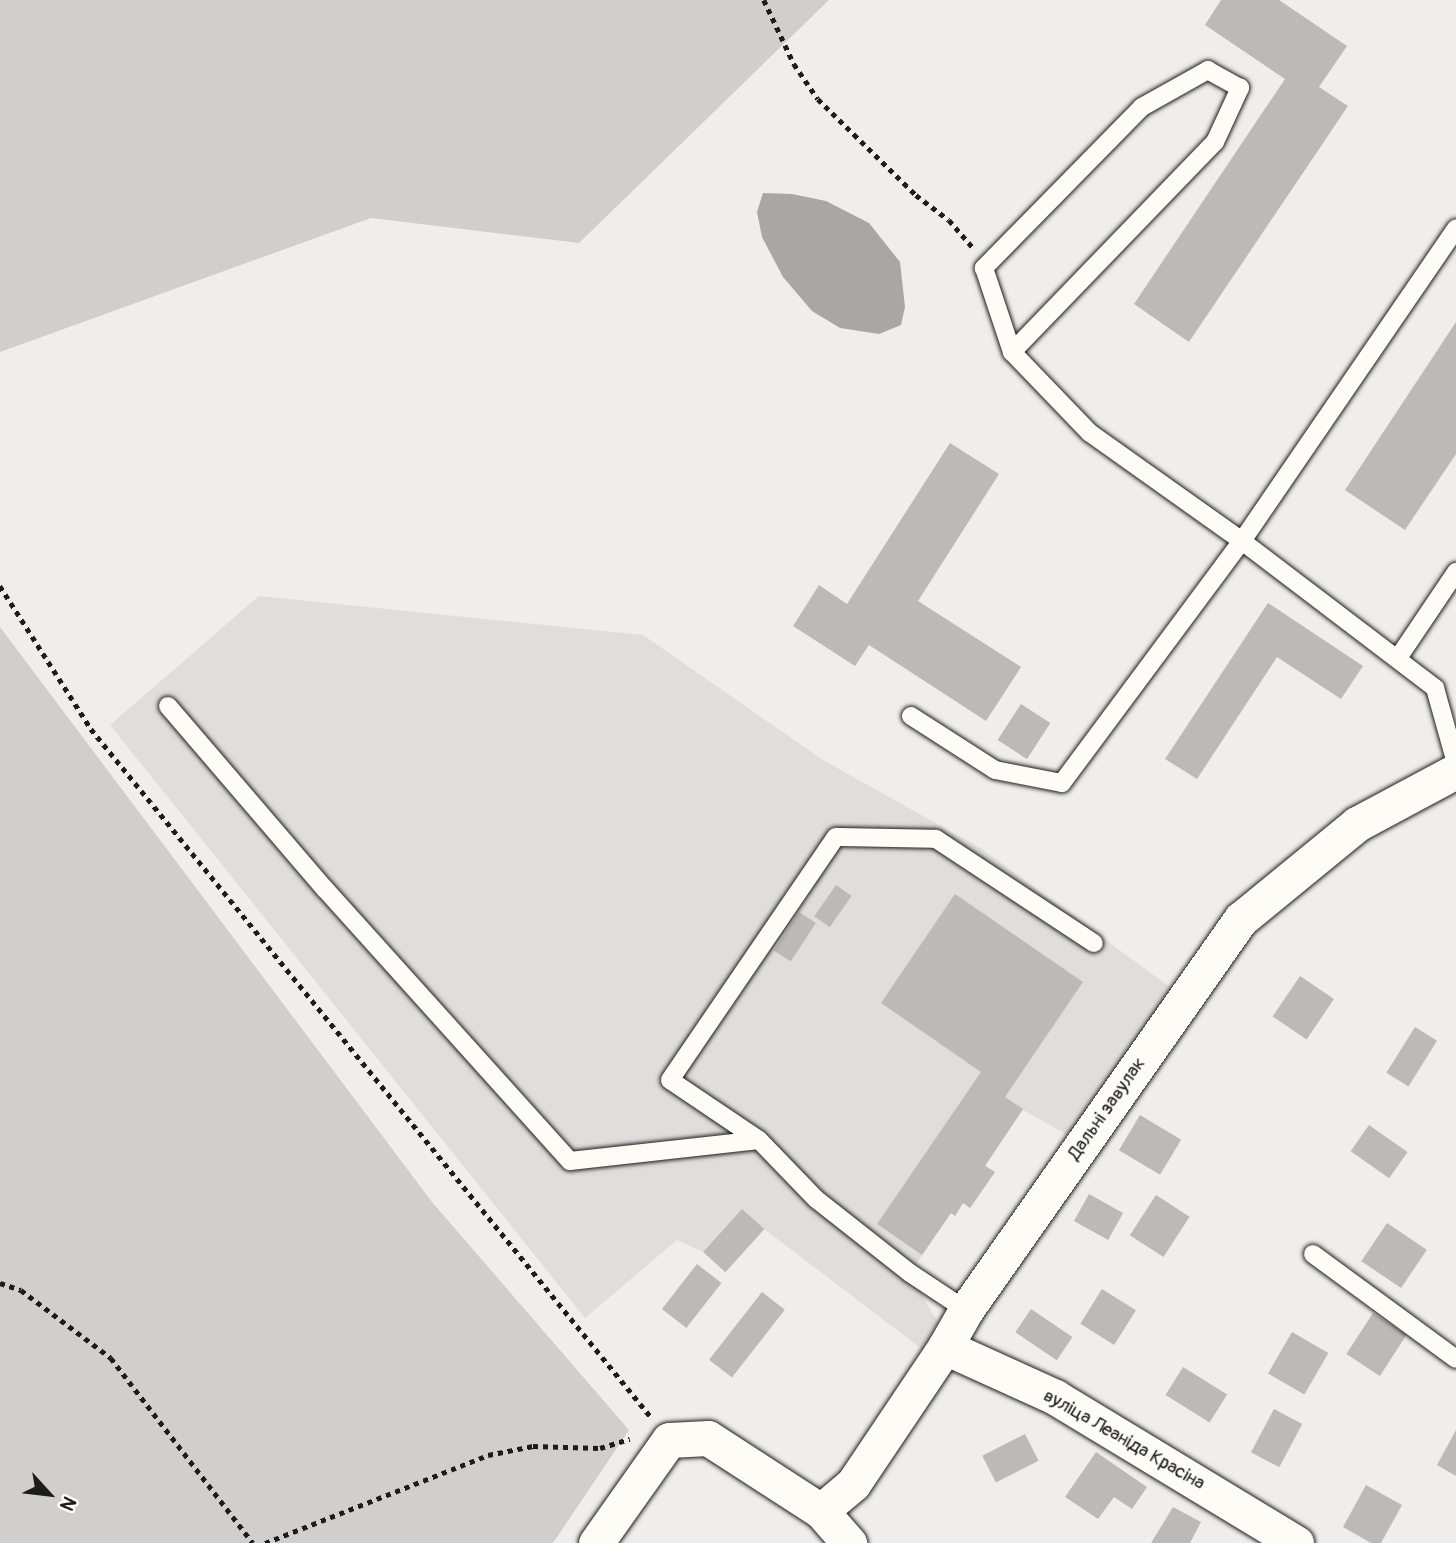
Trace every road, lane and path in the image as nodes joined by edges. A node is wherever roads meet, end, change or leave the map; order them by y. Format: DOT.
graph roads {
  1 [pos="764,0"];
  2 [pos="1456,228"];
  3 [pos="984,268"];
  4 [pos="1012,352"];
  5 [pos="1242,541"];
  6 [pos="1456,572"];
  7 [pos="0,586"];
  8 [pos="1398,657"];
  9 [pos="168,706"];
  10 [pos="911,716"];
  11 [pos="1456,763"];
  12 [pos="1456,771"];
  13 [pos="1094,943"];
  14 [pos="759,1140"];
  15 [pos="1313,1254"];
  16 [pos="0,1283"];
  17 [pos="966,1310"];
  18 [pos="945,1347"];
  19 [pos="1456,1359"];
  20 [pos="665,1435"];
  21 [pos="821,1511"];
  22 [pos="253,1543"];
  23 [pos="265,1543"];
  24 [pos="596,1543"];
  25 [pos="849,1543"];
  26 [pos="1296,1543"];
  1 -- 3 [label="path"];
  2 -- 5 [label="lane"];
  3 -- 4 [label="lane"];
  3 -- 4 [label="lane"];
  4 -- 5 [label="lane"];
  5 -- 8 [label="lane"];
  5 -- 10 [label="lane"];
  6 -- 8 [label="lane"];
  7 -- 20 [label="path"];
  8 -- 11 [label="lane"];
  9 -- 14 [label="lane"];
  12 -- 17 [label="street, Дальні завулак"];
  13 -- 14 [label="lane"];
  14 -- 17 [label="lane"];
  15 -- 19 [label="lane"];
  16 -- 22 [label="path"];
  17 -- 18 [label="street, Дальні завулак"];
  18 -- 21 [label="street, Дальні завулак"];
  18 -- 26 [label="street, вуліца Леаніда Красіна"];
  20 -- 21 [label="street"];
  20 -- 23 [label="path"];
  20 -- 24 [label="street"];
  21 -- 25 [label="street"];
}
